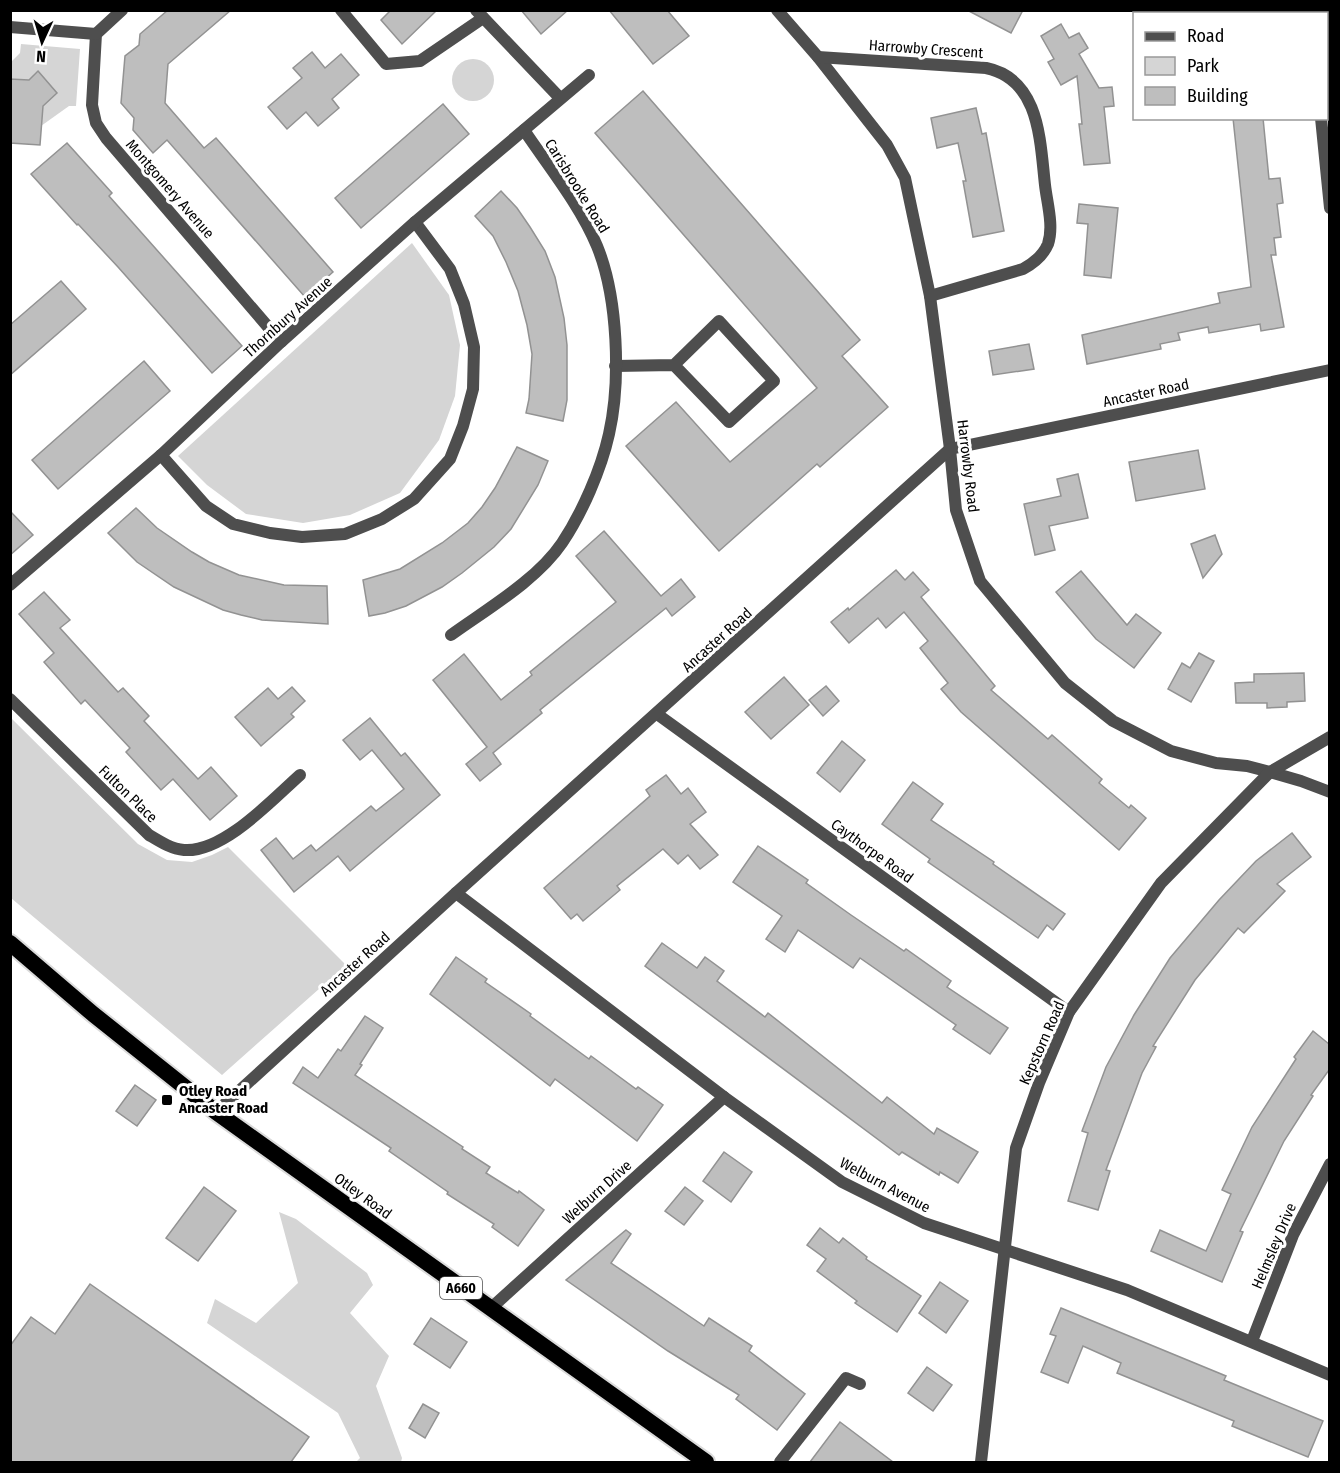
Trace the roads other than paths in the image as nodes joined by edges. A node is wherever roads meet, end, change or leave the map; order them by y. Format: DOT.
graph roads {
  1 [pos="122,10"];
  2 [pos="341,10"];
  3 [pos="777,10"];
  4 [pos="479,14"];
  5 [pos="10,27"];
  6 [pos="96,34"];
  7 [pos="818,57"];
  8 [pos="589,75"];
  9 [pos="560,98"];
  10 [pos="1321,120"];
  11 [pos="524,130"];
  12 [pos="1329,208"];
  13 [pos="415,222"];
  14 [pos="930,297"];
  15 [pos="281,342"];
  16 [pos="674,365"];
  17 [pos="615,366"];
  18 [pos="1329,370"];
  19 [pos="950,449"];
  20 [pos="161,455"];
  21 [pos="10,585"];
  22 [pos="451,636"];
  23 [pos="10,699"];
  24 [pos="657,714"];
  25 [pos="1329,737"];
  26 [pos="1270,772"];
  27 [pos="300,776"];
  28 [pos="1329,792"];
  29 [pos="456,893"];
  30 [pos="10,943"];
  31 [pos="1069,1012"];
  32 [pos="724,1097"];
  33 [pos="216,1112"];
  34 [pos="1329,1164"];
  35 [pos="1005,1251"];
  36 [pos="490,1309"];
  37 [pos="1252,1341"];
  38 [pos="1329,1375"];
  39 [pos="860,1384"];
  40 [pos="706,1462"];
  41 [pos="780,1462"];
  42 [pos="981,1462"];
  1 -- 6 [label="street"];
  2 -- 4 [label="street"];
  3 -- 7 [label="street, Harrowby Road"];
  4 -- 9 [label="street"];
  5 -- 6 [label="street"];
  6 -- 15 [label="street, Montgomery Avenue"];
  7 -- 14 [label="street, Harrowby Road"];
  7 -- 14 [label="street, Harrowby Crescent"];
  8 -- 9 [label="street, Thornbury Avenue"];
  9 -- 11 [label="street, Thornbury Avenue"];
  10 -- 12 [label="street"];
  11 -- 13 [label="street, Thornbury Avenue"];
  11 -- 17 [label="street, Carisbrooke Road"];
  13 -- 15 [label="street, Thornbury Avenue"];
  13 -- 20 [label="street"];
  14 -- 19 [label="street, Harrowby Road"];
  15 -- 20 [label="street, Thornbury Avenue"];
  16 -- 16 [label="street"];
  16 -- 17 [label="street"];
  17 -- 22 [label="street, Carisbrooke Road"];
  18 -- 19 [label="street, Ancaster Road"];
  19 -- 24 [label="street, Ancaster Road"];
  19 -- 26 [label="street, Harrowby Road"];
  20 -- 21 [label="street, Thornbury Avenue"];
  23 -- 27 [label="street, Fulton Place"];
  24 -- 29 [label="street, Ancaster Road"];
  24 -- 31 [label="street, Caythorpe Road"];
  25 -- 26 [label="street, Kepstorn Road"];
  26 -- 28 [label="street, Harrowby Road"];
  26 -- 31 [label="street, Kepstorn Road"];
  29 -- 32 [label="street, Welburn Avenue"];
  29 -- 33 [label="street, Ancaster Road"];
  30 -- 33 [label="highway, Otley Road / A660"];
  31 -- 35 [label="street, Kepstorn Road"];
  32 -- 35 [label="street, Welburn Avenue"];
  32 -- 36 [label="street, Welburn Drive"];
  33 -- 36 [label="highway, Otley Road / A660"];
  34 -- 37 [label="street, Helmsley Drive"];
  35 -- 37 [label="street, Welburn Avenue"];
  35 -- 42 [label="street, Kepstorn Road"];
  36 -- 40 [label="highway, Otley Road / A660"];
  37 -- 38 [label="street, Welburn Avenue"];
  39 -- 41 [label="street"];
}
